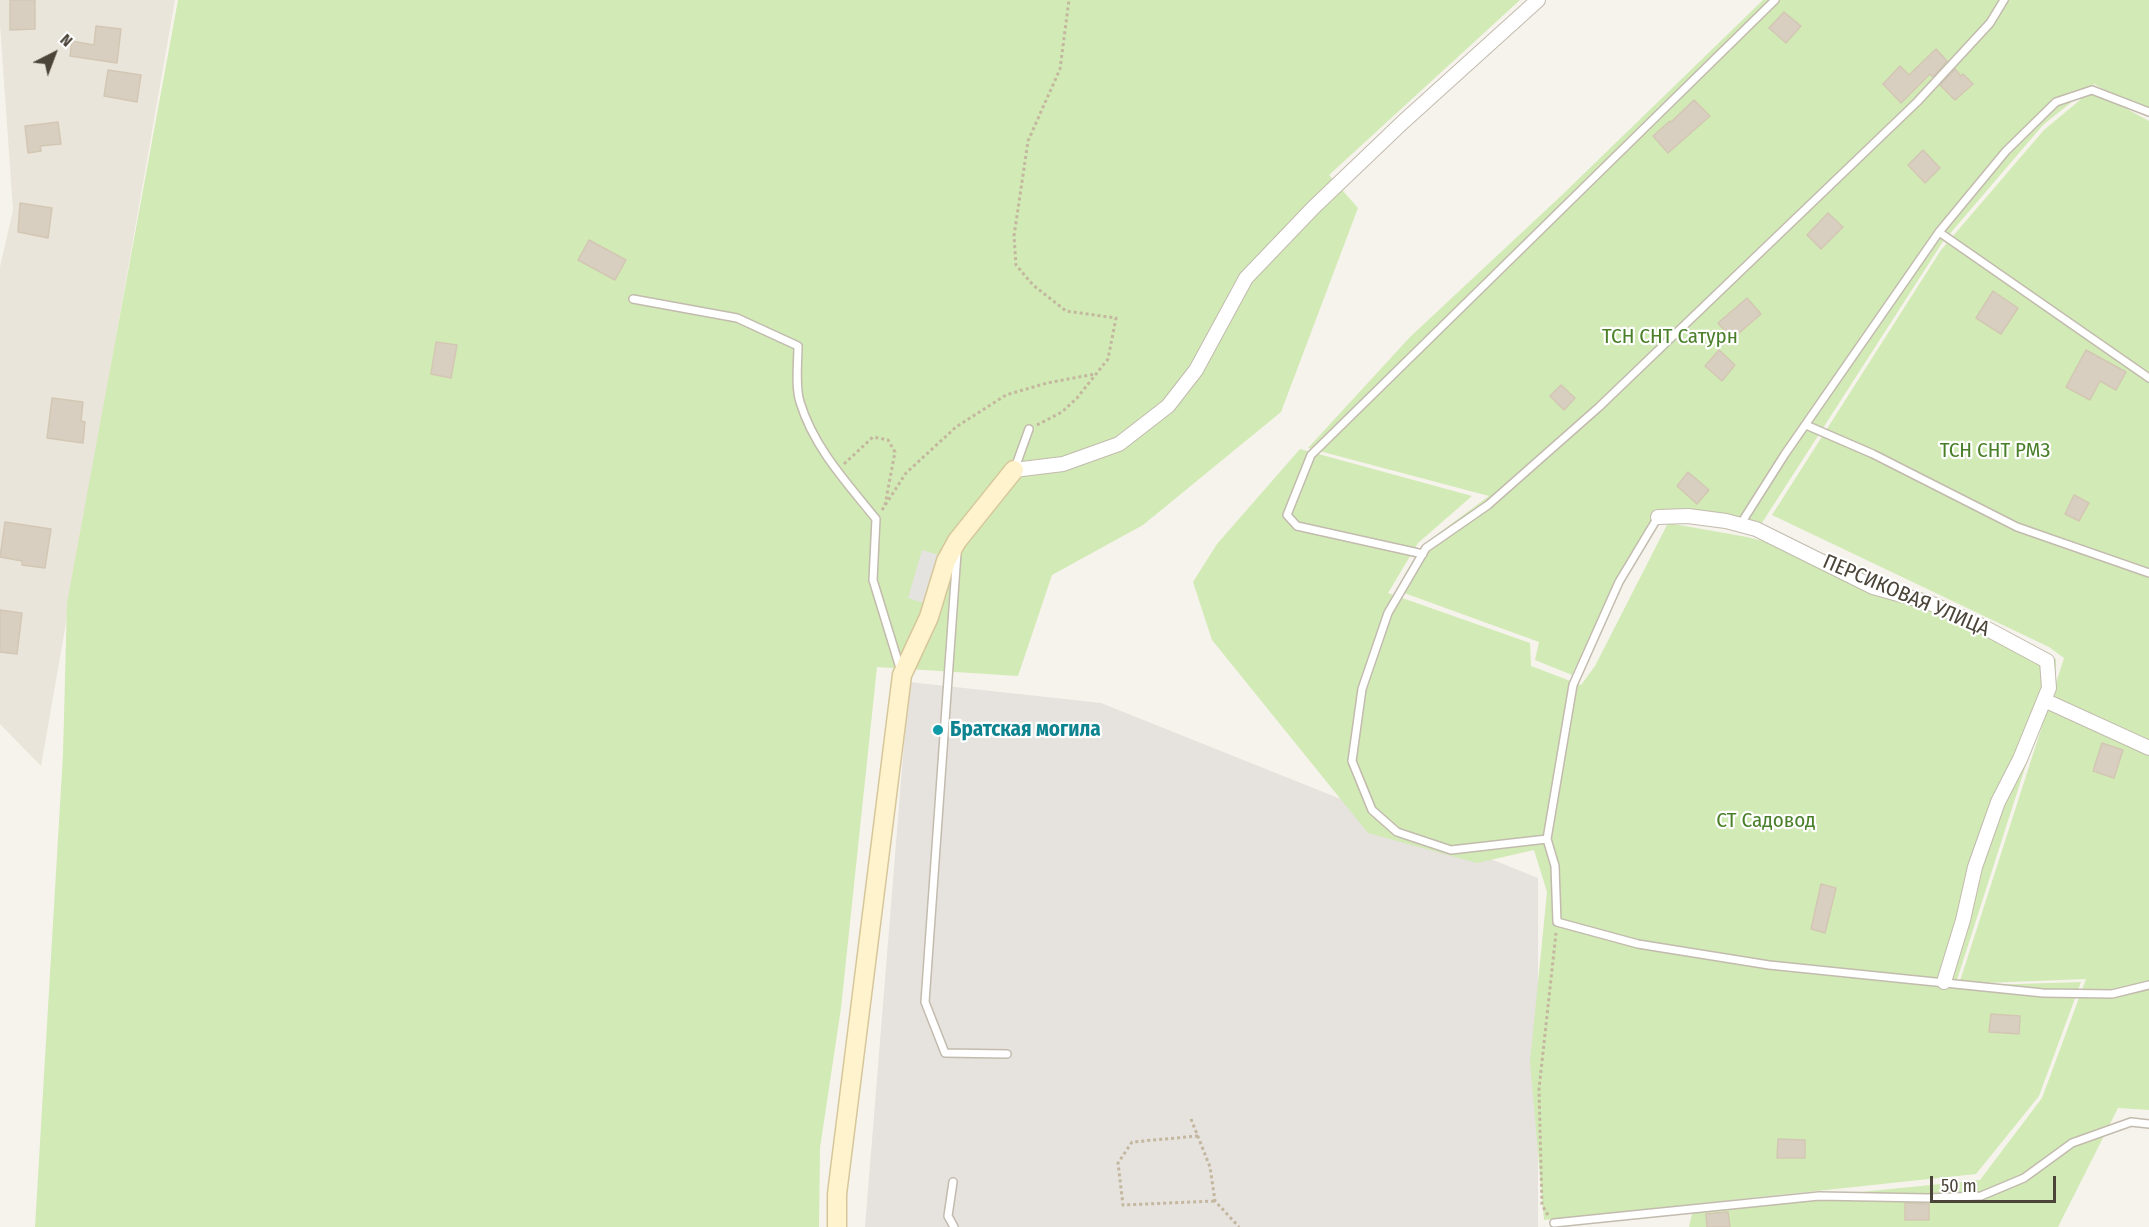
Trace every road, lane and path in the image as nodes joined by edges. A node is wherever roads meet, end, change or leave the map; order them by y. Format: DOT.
graph roads {
  1 [pos="1069,0"];
  2 [pos="1538,0"];
  3 [pos="1775,0"];
  4 [pos="2004,0"];
  5 [pos="2149,112"];
  6 [pos="1939,232"];
  7 [pos="633,300"];
  8 [pos="1096,374"];
  9 [pos="2149,378"];
  10 [pos="1806,424"];
  11 [pos="1029,429"];
  12 [pos="1014,470"];
  13 [pos="836,471"];
  14 [pos="884,507"];
  15 [pos="1658,517"];
  16 [pos="876,519"];
  17 [pos="1740,525"];
  18 [pos="957,541"];
  19 [pos="1423,554"];
  20 [pos="2149,573"];
  21 [pos="902,675"];
  22 [pos="2044,700"];
  23 [pos="2149,748"];
  24 [pos="1547,839"];
  25 [pos="1557,922"];
  26 [pos="1944,982"];
  27 [pos="2149,985"];
  28 [pos="1007,1054"];
  29 [pos="1191,1119"];
  30 [pos="2149,1124"];
  31 [pos="1198,1136"];
  32 [pos="953,1182"];
  33 [pos="1215,1201"];
  34 [pos="1554,1223"];
  35 [pos="837,1227"];
  36 [pos="954,1227"];
  37 [pos="1239,1227"];
  1 -- 8 [label="path"];
  2 -- 12 [label="street"];
  3 -- 19 [label="lane"];
  4 -- 19 [label="lane"];
  5 -- 6 [label="lane"];
  6 -- 9 [label="lane"];
  6 -- 10 [label="lane"];
  7 -- 13 [label="lane"];
  8 -- 11 [label="path"];
  8 -- 14 [label="path"];
  10 -- 17 [label="lane"];
  10 -- 20 [label="lane"];
  11 -- 12 [label="lane"];
  12 -- 18 [label="street"];
  13 -- 14 [label="path"];
  13 -- 16 [label="lane"];
  14 -- 16 [label="path"];
  15 -- 17 [label="street, ПЕРСИКОВАЯ УЛИЦА"];
  15 -- 24 [label="lane"];
  16 -- 21 [label="lane"];
  17 -- 22 [label="street, ПЕРСИКОВАЯ УЛИЦА"];
  18 -- 21 [label="street"];
  18 -- 28 [label="lane"];
  19 -- 24 [label="lane"];
  21 -- 35 [label="street"];
  22 -- 23 [label="street"];
  22 -- 26 [label="street"];
  24 -- 25 [label="lane"];
  25 -- 26 [label="lane"];
  25 -- 34 [label="path"];
  26 -- 27 [label="lane"];
  29 -- 31 [label="path"];
  30 -- 34 [label="lane"];
  31 -- 33 [label="path"];
  31 -- 33 [label="path"];
  32 -- 36 [label="lane"];
  33 -- 37 [label="path"];
}
